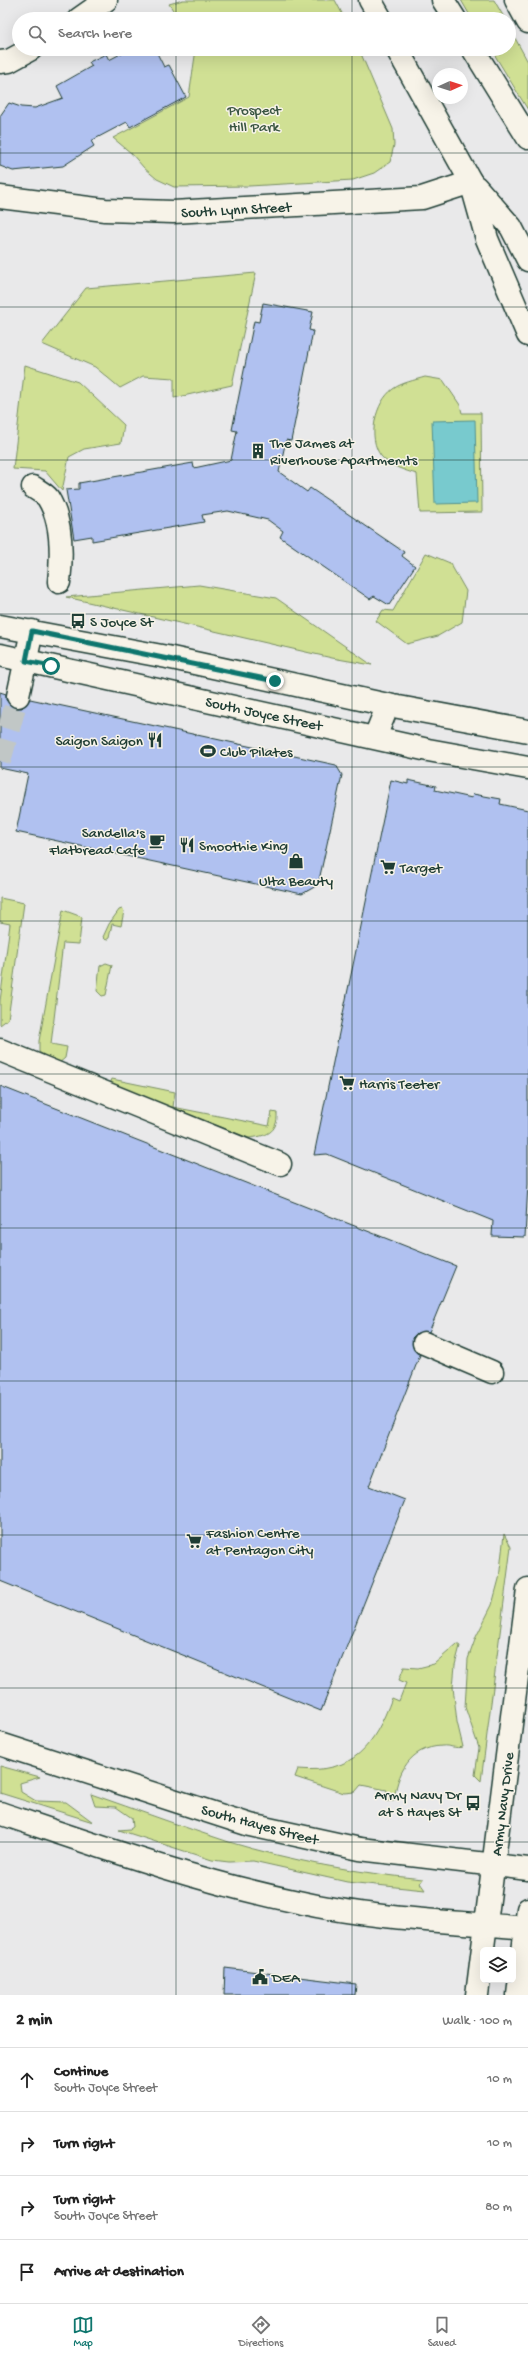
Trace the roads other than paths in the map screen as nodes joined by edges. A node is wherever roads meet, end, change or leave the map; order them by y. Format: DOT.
graph roads {
  1 [pos="106,0"];
  2 [pos="370,0"];
  3 [pos="443,0"];
  4 [pos="516,0"];
  5 [pos="89,12"];
  6 [pos="377,12"];
  7 [pos="451,12"];
  8 [pos="528,22"];
  9 [pos="18,56"];
  10 [pos="402,56"];
  11 [pos="477,56"];
  12 [pos="0,62"];
  13 [pos="528,138"];
  14 [pos="471,182"];
  15 [pos="0,197"];
  16 [pos="528,260"];
  17 [pos="528,335"];
  18 [pos="33,487"];
  19 [pos="59,582"];
  20 [pos="0,626"];
  21 [pos="32,631"];
  22 [pos="0,655"];
  23 [pos="26,661"];
  24 [pos="18,696"];
  25 [pos="388,705"];
  26 [pos="528,731"];
  27 [pos="375,737"];
  28 [pos="528,768"];
  29 [pos="0,1050"];
  30 [pos="280,1164"];
  31 [pos="424,1343"];
  32 [pos="492,1372"];
  33 [pos="528,1589"];
  34 [pos="0,1744"];
  35 [pos="0,1813"];
  36 [pos="495,1865"];
  37 [pos="528,1869"];
  38 [pos="527,1922"];
  39 [pos="486,1924"];
  40 [pos="477,1995"];
  41 [pos="518,1995"];
  1 -- 5 [label="main road"];
  2 -- 6 [label="main road"];
  3 -- 7 [label="main road"];
  4 -- 8 [label="main road"];
  9 -- 12 [label="main road"];
  10 -- 14 [label="main road"];
  11 -- 13 [label="main road"];
  14 -- 15 [label="main road, South Lynn Street"];
  14 -- 16 [label="main road"];
  14 -- 17 [label="main road"];
  18 -- 19 [label="main road"];
  20 -- 21 [label="main road"];
  21 -- 23 [label="main road"];
  21 -- 25 [label="main road"];
  22 -- 23 [label="main road, South Joyce Street"];
  23 -- 24 [label="main road"];
  23 -- 27 [label="main road, South Joyce Street"];
  25 -- 26 [label="main road"];
  25 -- 27 [label="main road"];
  27 -- 28 [label="main road, South Joyce Street"];
  29 -- 30 [label="main road"];
  31 -- 32 [label="main road"];
  33 -- 36 [label="main road, Army Navy Drive"];
  34 -- 36 [label="main road, South Hayes Street"];
  35 -- 39 [label="main road"];
  36 -- 37 [label="main road, South Hayes Street"];
  36 -- 39 [label="main road, Army Navy Drive"];
  38 -- 39 [label="main road"];
  38 -- 41 [label="main road"];
  39 -- 40 [label="main road, Army Navy Drive"];
}
